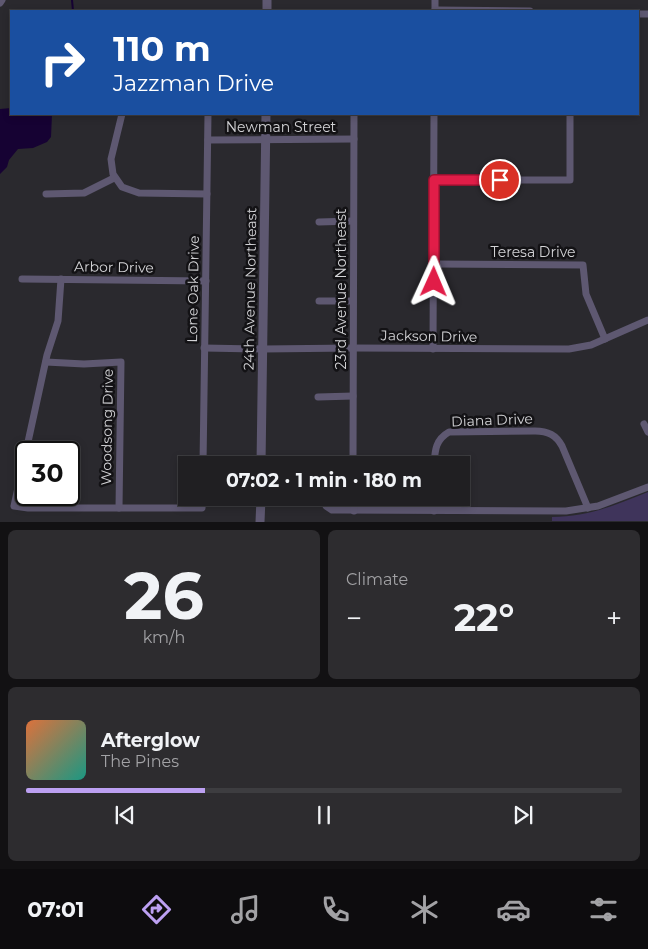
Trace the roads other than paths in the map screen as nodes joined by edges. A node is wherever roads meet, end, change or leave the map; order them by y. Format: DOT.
graph roads {
  1 [pos="122,115"];
  2 [pos="208,115"];
  3 [pos="266,115"];
  4 [pos="354,115"];
  5 [pos="434,115"];
  6 [pos="570,115"];
  7 [pos="354,139"];
  8 [pos="208,140"];
  9 [pos="265,140"];
  10 [pos="114,178"];
  11 [pos="434,180"];
  12 [pos="46,194"];
  13 [pos="207,194"];
  14 [pos="353,221"];
  15 [pos="319,222"];
  16 [pos="434,264"];
  17 [pos="22,279"];
  18 [pos="61,279"];
  19 [pos="206,281"];
  20 [pos="319,301"];
  21 [pos="354,301"];
  22 [pos="648,320"];
  23 [pos="605,339"];
  24 [pos="204,348"];
  25 [pos="353,348"];
  26 [pos="263,349"];
  27 [pos="433,349"];
  28 [pos="46,362"];
  29 [pos="353,396"];
  30 [pos="318,397"];
  31 [pos="644,424"];
  32 [pos="648,432"];
  33 [pos="204,456"];
  34 [pos="261,456"];
  35 [pos="353,456"];
  36 [pos="435,456"];
  37 [pos="648,486"];
  38 [pos="202,506"];
  39 [pos="261,506"];
  40 [pos="327,506"];
  41 [pos="354,506"];
  42 [pos="434,506"];
  43 [pos="119,508"];
  44 [pos="588,508"];
  45 [pos="354,511"];
  46 [pos="434,511"];
  47 [pos="260,522"];
  1 -- 10 [label="street"];
  2 -- 8 [label="street, Lone Oak Drive"];
  3 -- 9 [label="street, 24th Avenue Northeast"];
  4 -- 7 [label="street, 23rd Avenue Northeast"];
  5 -- 11 [label="street"];
  6 -- 11 [label="street"];
  7 -- 9 [label="street, Newman Street"];
  7 -- 14 [label="street, 23rd Avenue Northeast"];
  8 -- 9 [label="street, Newman Street"];
  8 -- 13 [label="street, Lone Oak Drive"];
  9 -- 26 [label="street, 24th Avenue Northeast"];
  10 -- 12 [label="street"];
  10 -- 13 [label="street"];
  11 -- 16 [label="street"];
  13 -- 19 [label="street, Lone Oak Drive"];
  14 -- 15 [label="street"];
  14 -- 21 [label="street, 23rd Avenue Northeast"];
  16 -- 23 [label="street, Teresa Drive"];
  16 -- 27 [label="street"];
  17 -- 18 [label="street, Arbor Drive"];
  18 -- 19 [label="street, Arbor Drive"];
  18 -- 28 [label="street"];
  19 -- 24 [label="street, Lone Oak Drive"];
  20 -- 21 [label="street"];
  21 -- 25 [label="street, 23rd Avenue Northeast"];
  22 -- 23 [label="street, Jackson Drive"];
  23 -- 27 [label="street, Jackson Drive"];
  24 -- 26 [label="street, Jackson Drive"];
  24 -- 33 [label="street, Lone Oak Drive"];
  25 -- 26 [label="street, Jackson Drive"];
  25 -- 27 [label="street, Jackson Drive"];
  25 -- 29 [label="street, 23rd Avenue Northeast"];
  26 -- 34 [label="street, 24th Avenue Northeast"];
  28 -- 43 [label="street, Woodsong Drive"];
  28 -- 43 [label="street"];
  29 -- 30 [label="street"];
  29 -- 35 [label="street, 23rd Avenue Northeast"];
  31 -- 32 [label="street"];
  36 -- 44 [label="street, Diana Drive"];
  37 -- 44 [label="street"];
  38 -- 43 [label="street"];
  39 -- 47 [label="street"];
  40 -- 45 [label="street"];
  41 -- 45 [label="street"];
  42 -- 46 [label="street"];
  44 -- 46 [label="street"];
  45 -- 46 [label="street"];
}
